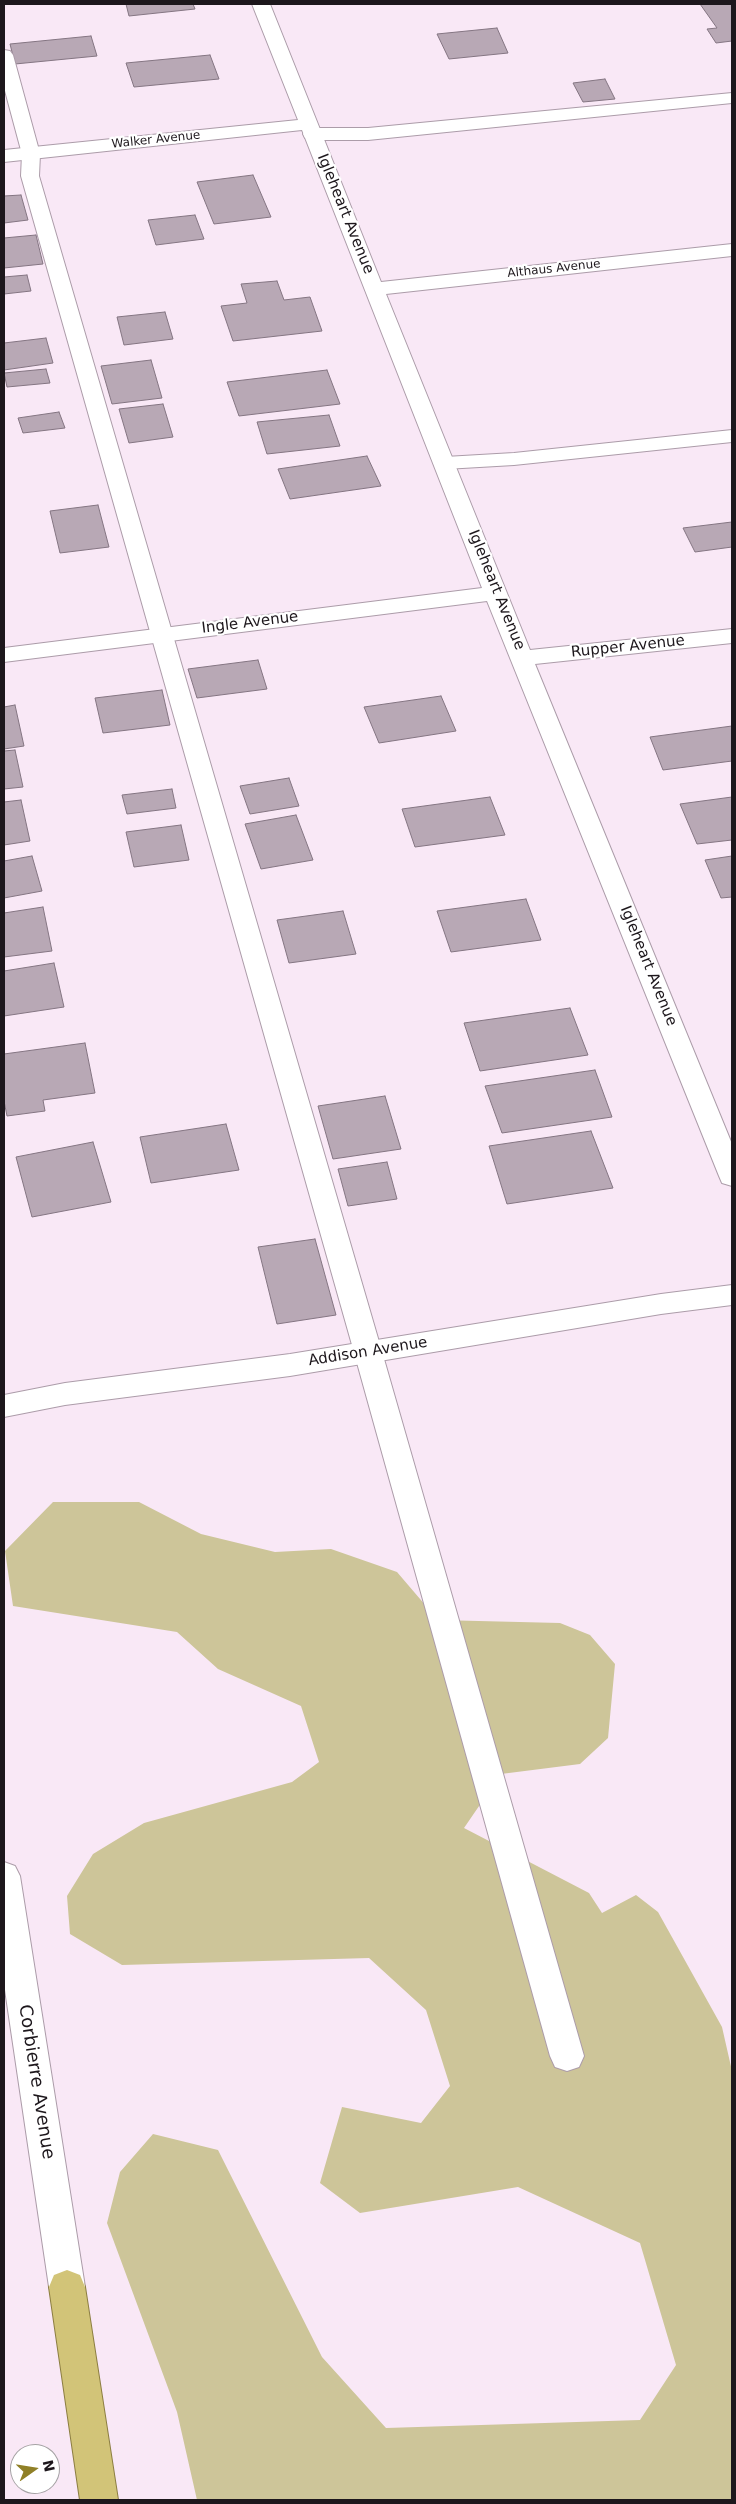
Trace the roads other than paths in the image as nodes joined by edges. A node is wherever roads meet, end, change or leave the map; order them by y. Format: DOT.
graph roads {
  1 [pos="264,4"];
  2 [pos="4,55"];
  3 [pos="732,98"];
  4 [pos="310,129"];
  5 [pos="31,154"];
  6 [pos="4,156"];
  7 [pos="732,250"];
  8 [pos="376,289"];
  9 [pos="732,436"];
  10 [pos="445,463"];
  11 [pos="496,592"];
  12 [pos="163,634"];
  13 [pos="732,636"];
  14 [pos="4,655"];
  15 [pos="523,658"];
  16 [pos="730,1164"];
  17 [pos="732,1295"];
  18 [pos="368,1352"];
  19 [pos="4,1406"];
  20 [pos="4,1876"];
  21 [pos="567,2056"];
  22 [pos="67,2287"];
  23 [pos="99,2500"];
  1 -- 4 [label="street, Igleheart Avenue"];
  2 -- 5 [label="street"];
  3 -- 4 [label="street, Walker Avenue"];
  4 -- 5 [label="street, Walker Avenue"];
  4 -- 8 [label="street, Igleheart Avenue"];
  5 -- 6 [label="street, Walker Avenue"];
  5 -- 12 [label="street"];
  7 -- 8 [label="street, Althaus Avenue"];
  8 -- 10 [label="street, Igleheart Avenue"];
  9 -- 10 [label="street"];
  10 -- 11 [label="street, Igleheart Avenue"];
  11 -- 12 [label="street, Ingle Avenue"];
  11 -- 15 [label="street, Igleheart Avenue"];
  12 -- 14 [label="street, Ingle Avenue"];
  12 -- 18 [label="street"];
  13 -- 15 [label="street, Rupper Avenue"];
  15 -- 16 [label="street, Igleheart Avenue"];
  17 -- 18 [label="street, Addison Avenue"];
  18 -- 19 [label="street, Addison Avenue"];
  18 -- 21 [label="street"];
  20 -- 22 [label="street, Corbierre Avenue"];
  22 -- 23 [label="highway"];
}
